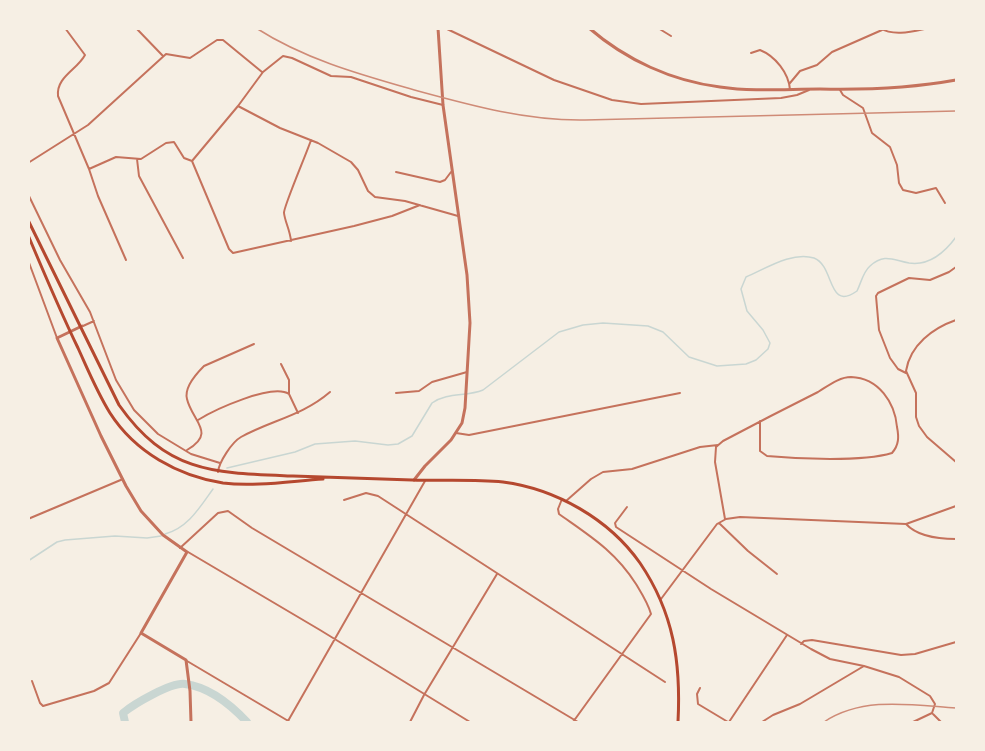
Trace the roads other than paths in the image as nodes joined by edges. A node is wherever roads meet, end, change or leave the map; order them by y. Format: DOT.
graph roads {
  1 [pos="65,28"];
  2 [pos="136,28"];
  3 [pos="438,28"];
  4 [pos="446,28"];
  5 [pos="589,28"];
  6 [pos="658,28"];
  7 [pos="929,28"];
  8 [pos="881,29"];
  9 [pos="670,36"];
  10 [pos="751,53"];
  11 [pos="163,56"];
  12 [pos="263,72"];
  13 [pos="957,80"];
  14 [pos="790,83"];
  15 [pos="790,90"];
  16 [pos="808,90"];
  17 [pos="840,90"];
  18 [pos="443,105"];
  19 [pos="238,106"];
  20 [pos="74,135"];
  21 [pos="311,140"];
  22 [pos="137,159"];
  23 [pos="192,161"];
  24 [pos="28,163"];
  25 [pos="89,169"];
  26 [pos="396,172"];
  27 [pos="451,172"];
  28 [pos="28,194"];
  29 [pos="945,203"];
  30 [pos="420,205"];
  31 [pos="458,216"];
  32 [pos="28,220"];
  33 [pos="28,235"];
  34 [pos="291,241"];
  35 [pos="183,258"];
  36 [pos="28,260"];
  37 [pos="126,260"];
  38 [pos="957,267"];
  39 [pos="957,320"];
  40 [pos="94,321"];
  41 [pos="81,326"];
  42 [pos="70,332"];
  43 [pos="57,338"];
  44 [pos="254,344"];
  45 [pos="281,363"];
  46 [pos="467,372"];
  47 [pos="906,373"];
  48 [pos="330,392"];
  49 [pos="396,393"];
  50 [pos="680,393"];
  51 [pos="289,394"];
  52 [pos="298,413"];
  53 [pos="198,420"];
  54 [pos="760,421"];
  55 [pos="456,433"];
  56 [pos="718,445"];
  57 [pos="187,450"];
  58 [pos="957,462"];
  59 [pos="220,464"];
  60 [pos="218,472"];
  61 [pos="337,478"];
  62 [pos="123,479"];
  63 [pos="414,480"];
  64 [pos="425,480"];
  65 [pos="344,500"];
  66 [pos="564,500"];
  67 [pos="957,506"];
  68 [pos="627,507"];
  69 [pos="406,514"];
  70 [pos="28,519"];
  71 [pos="725,519"];
  72 [pos="719,523"];
  73 [pos="906,524"];
  74 [pos="957,538"];
  75 [pos="180,548"];
  76 [pos="187,552"];
  77 [pos="683,572"];
  78 [pos="497,574"];
  79 [pos="777,574"];
  80 [pos="362,593"];
  81 [pos="661,599"];
  82 [pos="141,633"];
  83 [pos="787,635"];
  84 [pos="335,639"];
  85 [pos="957,642"];
  86 [pos="801,644"];
  87 [pos="454,647"];
  88 [pos="622,653"];
  89 [pos="186,660"];
  90 [pos="864,666"];
  91 [pos="32,681"];
  92 [pos="665,682"];
  93 [pos="700,688"];
  94 [pos="424,695"];
  95 [pos="932,713"];
  96 [pos="289,722"];
  97 [pos="575,722"];
  98 [pos="191,723"];
  99 [pos="410,723"];
  100 [pos="470,723"];
  101 [pos="678,723"];
  102 [pos="728,723"];
  103 [pos="762,723"];
  104 [pos="913,723"];
  105 [pos="941,723"];
  1 -- 20 [label="street"];
  2 -- 11 [label="street"];
  3 -- 18 [label="street"];
  4 -- 16 [label="street"];
  5 -- 15 [label="street"];
  6 -- 9 [label="street"];
  7 -- 8 [label="street"];
  8 -- 14 [label="street"];
  10 -- 14 [label="street"];
  11 -- 12 [label="street"];
  11 -- 20 [label="street"];
  12 -- 18 [label="street"];
  12 -- 19 [label="street"];
  13 -- 17 [label="street"];
  14 -- 15 [label="street"];
  15 -- 16 [label="street"];
  16 -- 17 [label="street"];
  17 -- 29 [label="street"];
  18 -- 27 [label="street"];
  19 -- 21 [label="street"];
  19 -- 23 [label="street"];
  20 -- 24 [label="street"];
  20 -- 25 [label="street"];
  21 -- 30 [label="street"];
  21 -- 34 [label="street"];
  22 -- 23 [label="street"];
  22 -- 25 [label="street"];
  22 -- 35 [label="street"];
  23 -- 34 [label="street"];
  25 -- 37 [label="street"];
  26 -- 27 [label="street"];
  27 -- 31 [label="street"];
  28 -- 40 [label="street"];
  30 -- 31 [label="street"];
  30 -- 34 [label="street"];
  31 -- 46 [label="street"];
  32 -- 41 [label="main road"];
  33 -- 42 [label="main road"];
  36 -- 43 [label="street"];
  38 -- 47 [label="street"];
  39 -- 47 [label="street"];
  40 -- 41 [label="street"];
  40 -- 57 [label="street"];
  41 -- 42 [label="street"];
  41 -- 60 [label="main road"];
  42 -- 43 [label="street"];
  42 -- 61 [label="main road"];
  43 -- 62 [label="street"];
  44 -- 53 [label="street"];
  45 -- 51 [label="street"];
  46 -- 49 [label="street"];
  46 -- 55 [label="street"];
  47 -- 58 [label="street"];
  48 -- 52 [label="street"];
  50 -- 55 [label="street"];
  51 -- 52 [label="street"];
  51 -- 53 [label="street"];
  52 -- 59 [label="street"];
  53 -- 57 [label="street"];
  54 -- 54 [label="street"];
  54 -- 56 [label="street"];
  55 -- 63 [label="street"];
  56 -- 66 [label="street"];
  56 -- 71 [label="street"];
  57 -- 59 [label="street"];
  59 -- 60 [label="street"];
  60 -- 61 [label="main road"];
  61 -- 63 [label="main road"];
  62 -- 70 [label="street"];
  62 -- 75 [label="street"];
  63 -- 64 [label="main road"];
  64 -- 66 [label="main road"];
  64 -- 69 [label="street"];
  65 -- 69 [label="street"];
  66 -- 81 [label="main road"];
  66 -- 88 [label="street"];
  67 -- 73 [label="street"];
  68 -- 77 [label="street"];
  69 -- 78 [label="street"];
  69 -- 80 [label="street"];
  71 -- 72 [label="street"];
  71 -- 73 [label="street"];
  72 -- 77 [label="street"];
  72 -- 79 [label="street"];
  73 -- 74 [label="street"];
  75 -- 76 [label="street"];
  75 -- 80 [label="street"];
  76 -- 82 [label="street"];
  76 -- 84 [label="street"];
  77 -- 81 [label="street"];
  77 -- 83 [label="street"];
  78 -- 87 [label="street"];
  78 -- 88 [label="street"];
  80 -- 84 [label="street"];
  80 -- 87 [label="street"];
  81 -- 101 [label="main road"];
  82 -- 89 [label="street"];
  82 -- 91 [label="street"];
  83 -- 86 [label="street"];
  83 -- 102 [label="street"];
  84 -- 94 [label="street"];
  84 -- 96 [label="street"];
  85 -- 86 [label="street"];
  86 -- 90 [label="street"];
  87 -- 94 [label="street"];
  87 -- 97 [label="street"];
  88 -- 92 [label="street"];
  88 -- 97 [label="street"];
  89 -- 96 [label="street"];
  89 -- 98 [label="street"];
  90 -- 95 [label="street"];
  90 -- 103 [label="street"];
  93 -- 102 [label="street"];
  94 -- 99 [label="street"];
  94 -- 100 [label="street"];
  95 -- 104 [label="street"];
  95 -- 105 [label="street"];
}
